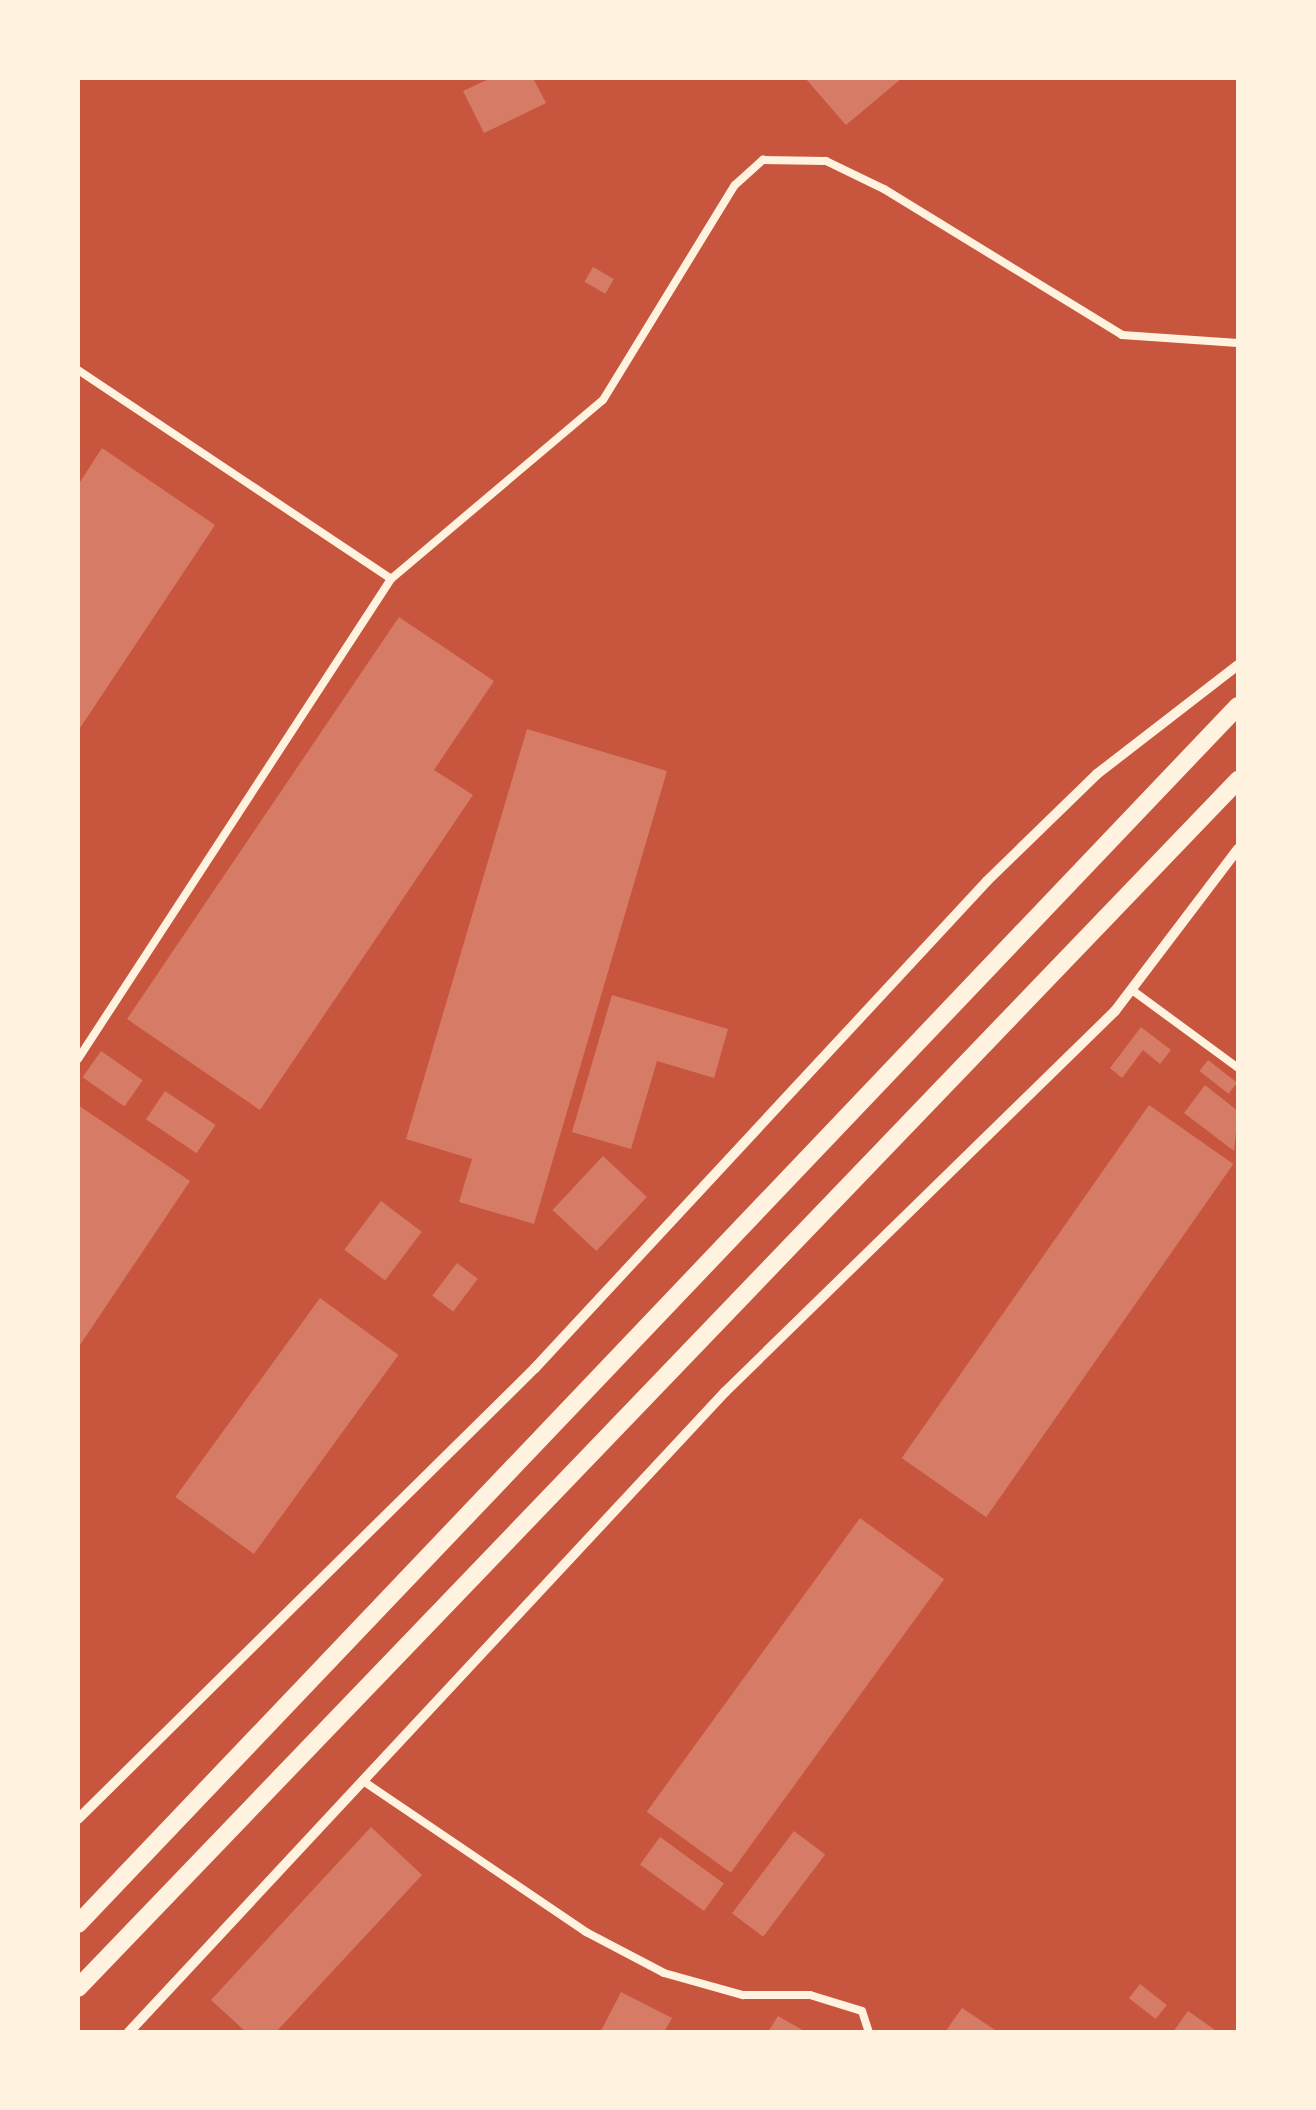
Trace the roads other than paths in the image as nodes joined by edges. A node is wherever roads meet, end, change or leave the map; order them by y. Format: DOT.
graph roads {
  1 [pos="1238,343"];
  2 [pos="78,370"];
  3 [pos="391,579"];
  4 [pos="1238,665"];
  5 [pos="1238,706"];
  6 [pos="1238,780"];
  7 [pos="1238,848"];
  8 [pos="1132,990"];
  9 [pos="78,1059"];
  10 [pos="1238,1068"];
  11 [pos="366,1783"];
  12 [pos="78,1819"];
  13 [pos="78,1924"];
  14 [pos="78,1988"];
  15 [pos="130,2032"];
  16 [pos="870,2032"];
  1 -- 3 [label="lane"];
  2 -- 3 [label="lane"];
  3 -- 9 [label="lane"];
  4 -- 12 [label="street"];
  5 -- 13 [label="street"];
  6 -- 14 [label="street"];
  7 -- 8 [label="street"];
  8 -- 10 [label="lane"];
  8 -- 11 [label="street"];
  11 -- 15 [label="street"];
  11 -- 16 [label="lane"];
}
